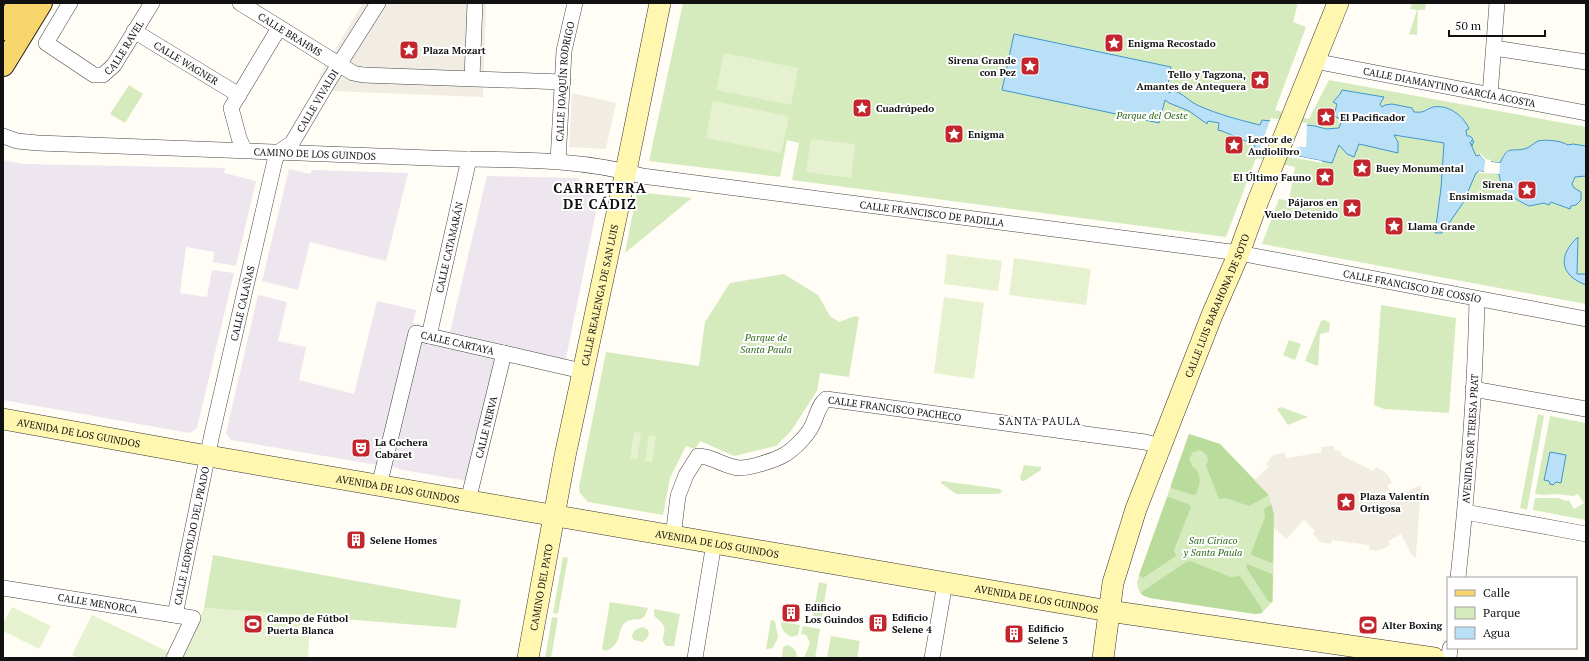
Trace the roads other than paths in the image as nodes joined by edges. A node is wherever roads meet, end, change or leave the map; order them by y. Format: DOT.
graph roads {
  1 [pos="70,3"];
  2 [pos="152,3"];
  3 [pos="240,3"];
  4 [pos="378,3"];
  5 [pos="474,3"];
  6 [pos="575,3"];
  7 [pos="660,3"];
  8 [pos="1338,3"];
  9 [pos="1497,3"];
  10 [pos="19,11"];
  11 [pos="279,28"];
  12 [pos="134,31"];
  13 [pos="1494,48"];
  14 [pos="1314,61"];
  15 [pos="1586,62"];
  16 [pos="3,65"];
  17 [pos="339,66"];
  18 [pos="472,78"];
  19 [pos="563,82"];
  20 [pos="1490,95"];
  21 [pos="235,102"];
  22 [pos="1586,113"];
  23 [pos="3,136"];
  24 [pos="244,150"];
  25 [pos="279,152"];
  26 [pos="469,159"];
  27 [pos="558,161"];
  28 [pos="626,171"];
  29 [pos="1239,253"];
  30 [pos="1477,299"];
  31 [pos="1586,319"];
  32 [pos="430,336"];
  33 [pos="504,353"];
  34 [pos="582,371"];
  35 [pos="1473,389"];
  36 [pos="1586,409"];
  37 [pos="3,420"];
  38 [pos="1160,446"];
  39 [pos="208,456"];
  40 [pos="379,486"];
  41 [pos="468,501"];
  42 [pos="1464,512"];
  43 [pos="553,516"];
  44 [pos="1586,534"];
  45 [pos="673,537"];
  46 [pos="714,543"];
  47 [pos="1458,577"];
  48 [pos="945,583"];
  49 [pos="3,588"];
  50 [pos="1109,611"];
  51 [pos="175,615"];
  52 [pos="174,658"];
  53 [pos="528,658"];
  54 [pos="695,658"];
  55 [pos="932,658"];
  56 [pos="1103,658"];
  57 [pos="1434,658"];
  1 -- 12 [label="street, CALLE RAVEL"];
  2 -- 12 [label="street, CALLE RAVEL"];
  3 -- 11 [label="street, CALLE BRAHMS"];
  4 -- 17 [label="street"];
  5 -- 18 [label="street"];
  6 -- 19 [label="street, CALLE JOAQUÍN RODRIGO"];
  7 -- 28 [label="main road, CALLE REALENGA DE SAN LUIS"];
  8 -- 14 [label="main road, CALLE LUIS BARAHONA DE SOTO"];
  9 -- 13 [label="street"];
  10 -- 16 [label="main road"];
  11 -- 17 [label="street, CALLE BRAHMS"];
  11 -- 21 [label="street"];
  12 -- 21 [label="street, CALLE WAGNER"];
  13 -- 15 [label="street"];
  13 -- 20 [label="street"];
  14 -- 20 [label="street, CALLE DIAMANTINO GARCÍA ACOSTA"];
  14 -- 29 [label="main road, CALLE LUIS BARAHONA DE SOTO"];
  17 -- 18 [label="street"];
  17 -- 25 [label="street, CALLE VIVALDI"];
  18 -- 19 [label="street"];
  19 -- 27 [label="street, CALLE JOAQUÍN RODRIGO"];
  20 -- 22 [label="street, CALLE DIAMANTINO GARCÍA ACOSTA"];
  21 -- 24 [label="street"];
  23 -- 24 [label="street, CAMINO DE LOS GUINDOS"];
  24 -- 25 [label="street, CAMINO DE LOS GUINDOS"];
  25 -- 26 [label="street, CAMINO DE LOS GUINDOS"];
  25 -- 39 [label="street, CALLE CALAÑAS"];
  26 -- 27 [label="street, CAMINO DE LOS GUINDOS"];
  26 -- 32 [label="street, CALLE CATAMARÁN"];
  27 -- 28 [label="street, CAMINO DE LOS GUINDOS"];
  28 -- 29 [label="street, CALLE FRANCISCO DE PADILLA"];
  28 -- 34 [label="main road, CALLE REALENGA DE SAN LUIS"];
  29 -- 30 [label="street, CALLE FRANCISCO DE COSSÍO"];
  29 -- 38 [label="main road, CALLE LUIS BARAHONA DE SOTO"];
  30 -- 31 [label="street, CALLE FRANCISCO DE COSSÍO"];
  30 -- 35 [label="street, AVENIDA SOR TERESA PRAT"];
  32 -- 33 [label="street, CALLE CARTAYA"];
  32 -- 40 [label="street, CALLE CARTAYA"];
  33 -- 34 [label="street, CALLE CARTAYA"];
  33 -- 41 [label="street, CALLE NERVA"];
  34 -- 43 [label="main road, CALLE REALENGA DE SAN LUIS"];
  35 -- 36 [label="street"];
  35 -- 42 [label="street, AVENIDA SOR TERESA PRAT"];
  37 -- 39 [label="main road, AVENIDA DE LOS GUINDOS"];
  38 -- 45 [label="street, CALLE FRANCISCO PACHECO"];
  38 -- 50 [label="main road, CALLE LUIS BARAHONA DE SOTO"];
  39 -- 40 [label="main road, AVENIDA DE LOS GUINDOS"];
  39 -- 51 [label="street, CALLE LEOPOLDO DEL PRADO"];
  40 -- 41 [label="main road, AVENIDA DE LOS GUINDOS"];
  41 -- 43 [label="main road, AVENIDA DE LOS GUINDOS"];
  42 -- 44 [label="street"];
  42 -- 47 [label="street, AVENIDA SOR TERESA PRAT"];
  43 -- 45 [label="main road, AVENIDA DE LOS GUINDOS"];
  43 -- 53 [label="main road, CAMINO DEL PATO"];
  45 -- 46 [label="main road, AVENIDA DE LOS GUINDOS"];
  46 -- 48 [label="main road, AVENIDA DE LOS GUINDOS"];
  46 -- 54 [label="street"];
  48 -- 50 [label="main road, AVENIDA DE LOS GUINDOS"];
  48 -- 55 [label="street"];
  49 -- 51 [label="street, CALLE MENORCA"];
  50 -- 56 [label="main road, CALLE LUIS BARAHONA DE SOTO"];
  50 -- 57 [label="main road, AVENIDA DE LOS GUINDOS"];
  51 -- 52 [label="street, CALLE MENORCA"];
}
